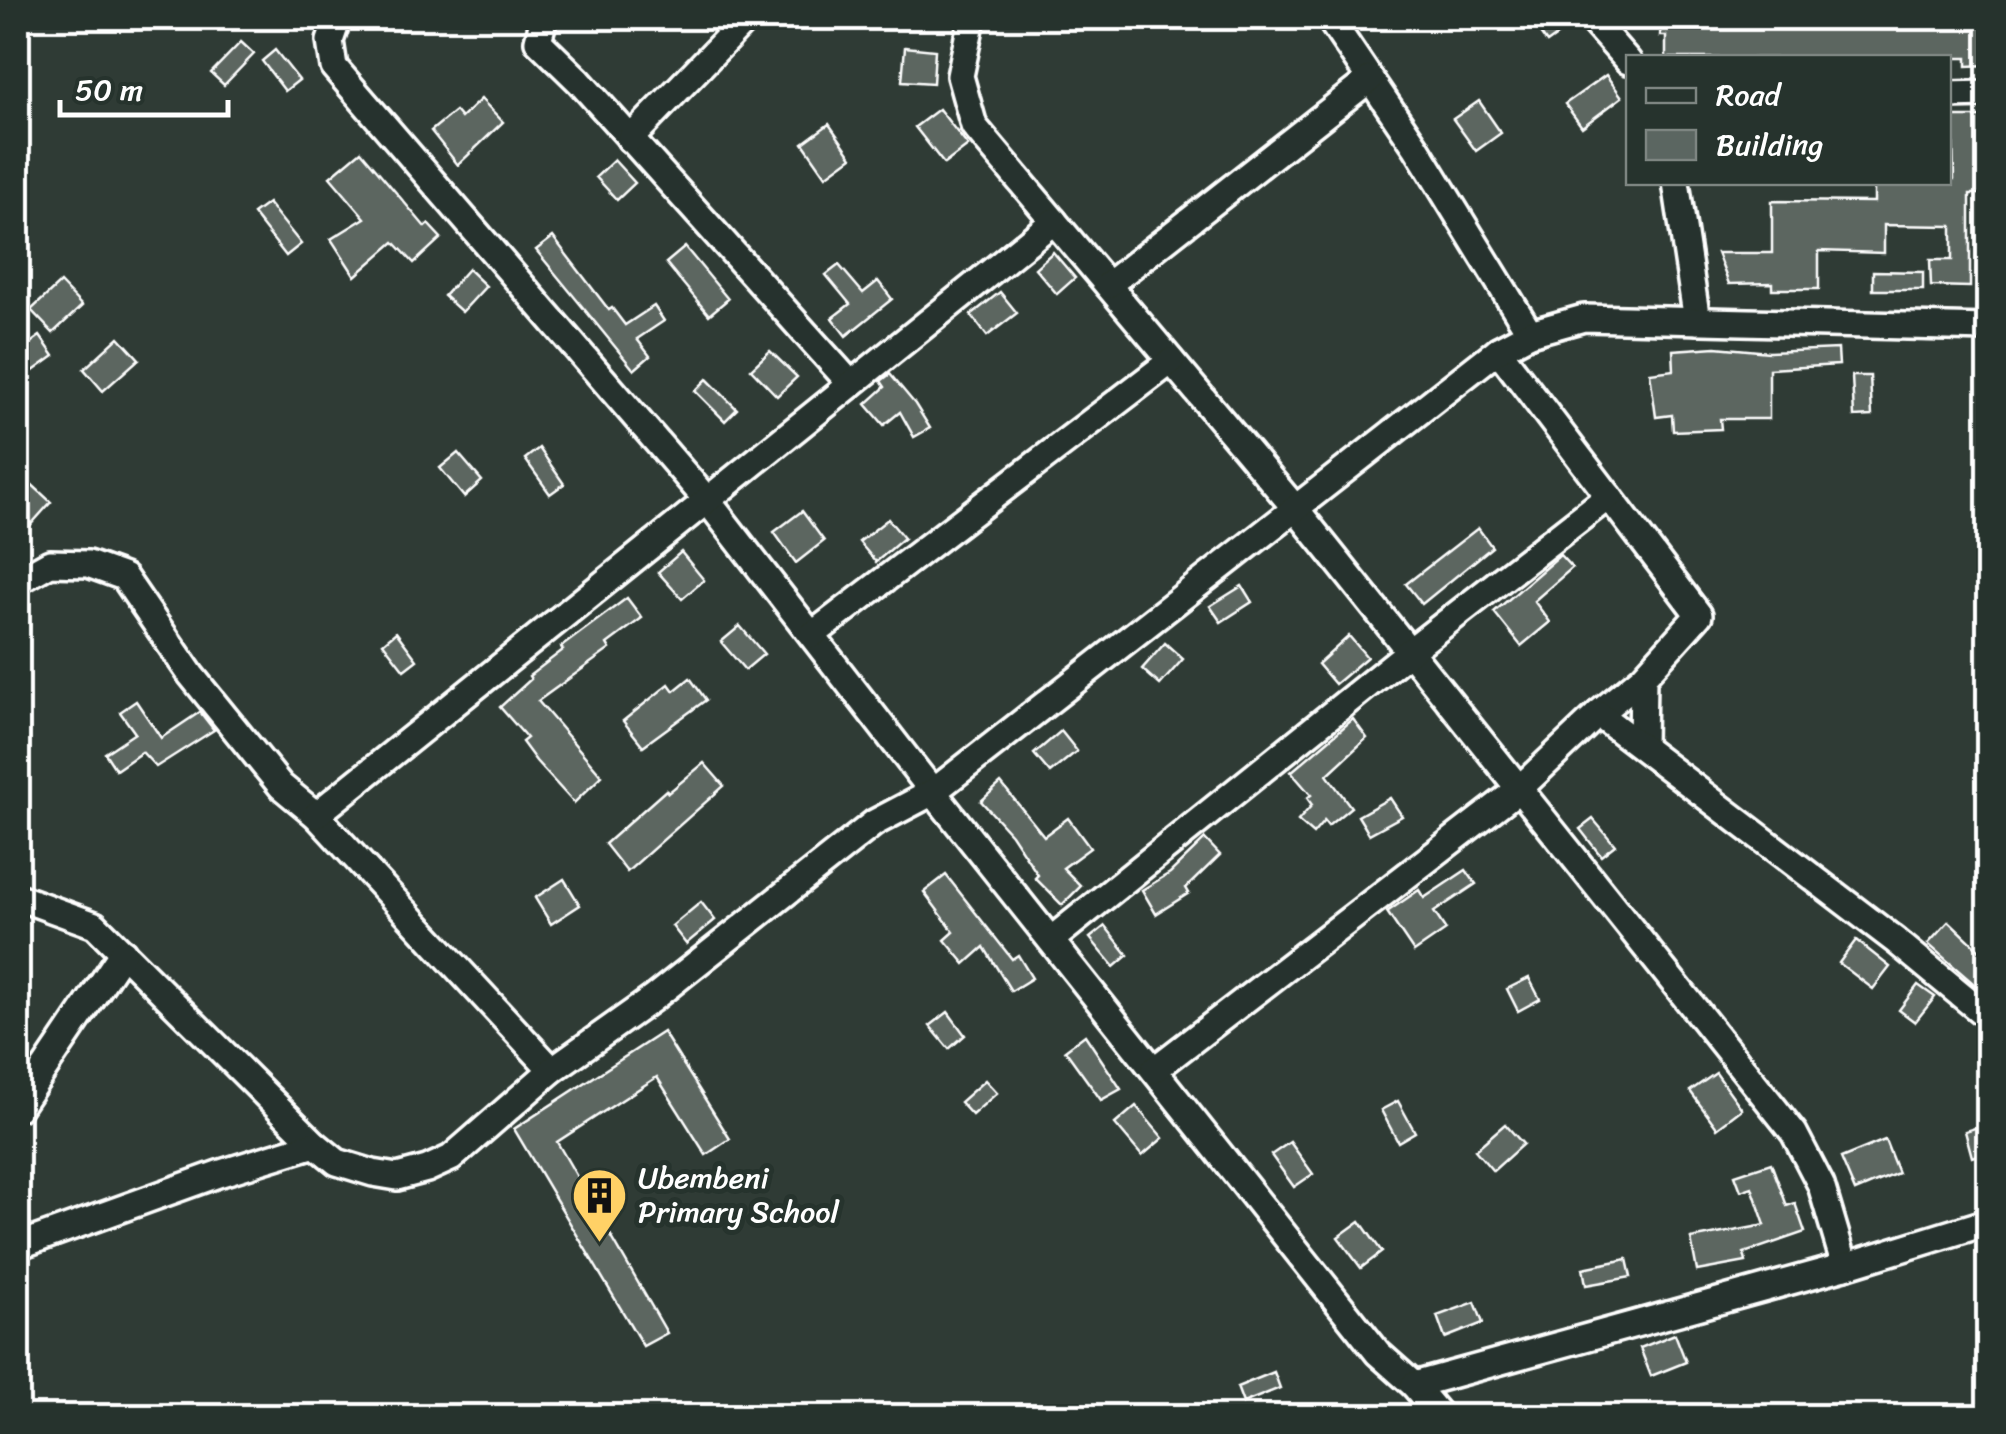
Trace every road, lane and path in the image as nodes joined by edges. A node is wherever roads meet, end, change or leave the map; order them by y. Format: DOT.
graph roads {
  1 [pos="338,18"];
  2 [pos="544,18"];
  3 [pos="746,18"];
  4 [pos="972,18"];
  5 [pos="1329,18"];
  6 [pos="1590,18"];
  7 [pos="1626,59"];
  8 [pos="1370,80"];
  9 [pos="1988,94"];
  10 [pos="1951,95"];
  11 [pos="630,138"];
  12 [pos="1676,185"];
  13 [pos="1054,221"];
  14 [pos="1108,284"];
  15 [pos="1697,321"];
  16 [pos="1988,328"];
  17 [pos="1530,332"];
  18 [pos="1498,350"];
  19 [pos="1171,360"];
  20 [pos="851,384"];
  21 [pos="1609,496"];
  22 [pos="707,500"];
  23 [pos="1295,508"];
  24 [pos="18,581"];
  25 [pos="812,635"];
  26 [pos="1410,651"];
  27 [pos="1644,676"];
  28 [pos="1598,714"];
  29 [pos="1642,746"];
  30 [pos="1519,788"];
  31 [pos="933,792"];
  32 [pos="316,815"];
  33 [pos="18,897"];
  34 [pos="1051,940"];
  35 [pos="122,952"];
  36 [pos="1988,1017"];
  37 [pos="552,1070"];
  38 [pos="1154,1070"];
  39 [pos="18,1108"];
  40 [pos="314,1144"];
  41 [pos="1988,1222"];
  42 [pos="18,1246"];
  43 [pos="1845,1266"];
  44 [pos="1414,1385"];
  45 [pos="1440,1416"];
  1 -- 22 [label="street"];
  2 -- 11 [label="street"];
  3 -- 11 [label="street"];
  4 -- 13 [label="street"];
  5 -- 8 [label="street"];
  6 -- 7 [label="street"];
  8 -- 14 [label="street"];
  8 -- 17 [label="street"];
  9 -- 10 [label="street"];
  11 -- 20 [label="street"];
  12 -- 15 [label="street"];
  13 -- 14 [label="street"];
  13 -- 20 [label="street"];
  14 -- 19 [label="street"];
  15 -- 16 [label="street"];
  15 -- 17 [label="street"];
  17 -- 18 [label="street"];
  18 -- 21 [label="street"];
  18 -- 23 [label="street"];
  19 -- 23 [label="street"];
  19 -- 25 [label="street"];
  20 -- 22 [label="street"];
  21 -- 26 [label="street"];
  21 -- 27 [label="street"];
  22 -- 25 [label="street"];
  22 -- 32 [label="street"];
  23 -- 26 [label="street"];
  23 -- 31 [label="street"];
  24 -- 32 [label="street"];
  25 -- 31 [label="street"];
  26 -- 30 [label="street"];
  26 -- 34 [label="street"];
  27 -- 28 [label="street"];
  27 -- 29 [label="street"];
  28 -- 29 [label="street"];
  28 -- 30 [label="street"];
  29 -- 36 [label="street"];
  30 -- 38 [label="street"];
  30 -- 43 [label="street"];
  31 -- 34 [label="street"];
  31 -- 37 [label="street"];
  32 -- 37 [label="street"];
  33 -- 35 [label="street"];
  34 -- 38 [label="street"];
  35 -- 39 [label="street"];
  35 -- 40 [label="street"];
  37 -- 40 [label="street"];
  38 -- 44 [label="street"];
  40 -- 42 [label="street"];
  41 -- 43 [label="street"];
  43 -- 44 [label="street"];
  44 -- 45 [label="street"];
}
